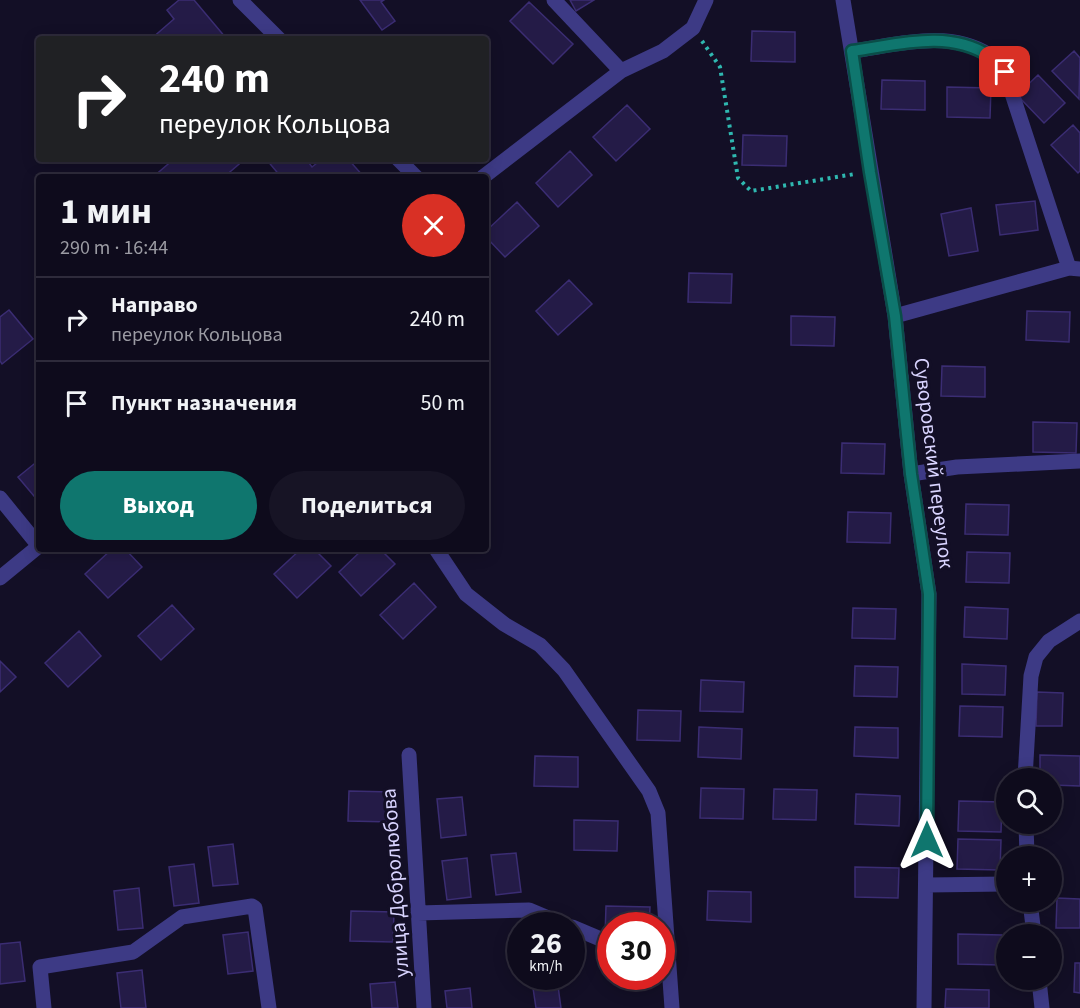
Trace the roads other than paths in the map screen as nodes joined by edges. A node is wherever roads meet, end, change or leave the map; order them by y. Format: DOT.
graph roads {
  1 [pos="240,0"];
  2 [pos="554,0"];
  3 [pos="706,0"];
  4 [pos="843,0"];
  5 [pos="276,36"];
  6 [pos="852,51"];
  7 [pos="621,71"];
  8 [pos="401,162"];
  9 [pos="413,174"];
  10 [pos="487,174"];
  11 [pos="1075,268"];
  12 [pos="895,316"];
  13 [pos="1080,461"];
  14 [pos="911,474"];
  15 [pos="0,498"];
  16 [pos="36,542"];
  17 [pos="36,548"];
  18 [pos="438,552"];
  19 [pos="0,578"];
  20 [pos="1080,621"];
  21 [pos="408,755"];
  22 [pos="1026,768"];
  23 [pos="996,884"];
  24 [pos="927,885"];
  25 [pos="534,912"];
  26 [pos="663,912"];
  27 [pos="418,913"];
  28 [pos="670,990"];
  29 [pos="1040,990"];
  30 [pos="44,1008"];
  31 [pos="268,1008"];
  32 [pos="424,1008"];
  33 [pos="672,1008"];
  34 [pos="924,1008"];
  35 [pos="1042,1008"];
  1 -- 5 [label="street"];
  2 -- 7 [label="street"];
  3 -- 7 [label="street"];
  4 -- 6 [label="street, Суворовский переулок"];
  6 -- 11 [label="street"];
  6 -- 12 [label="street, Суворовский переулок"];
  7 -- 10 [label="street"];
  8 -- 9 [label="street"];
  11 -- 12 [label="street"];
  12 -- 14 [label="street, Суворовский переулок"];
  13 -- 14 [label="street"];
  14 -- 24 [label="street, Суворовский переулок"];
  15 -- 16 [label="street"];
  17 -- 19 [label="street"];
  18 -- 26 [label="street"];
  20 -- 22 [label="street"];
  21 -- 27 [label="street, улица Добролюбова"];
  23 -- 24 [label="street"];
  24 -- 34 [label="street, Суворовский переулок"];
  25 -- 27 [label="street"];
  27 -- 32 [label="street, улица Добролюбова"];
  28 -- 33 [label="street"];
  29 -- 35 [label="street"];
  30 -- 31 [label="street"];
}
